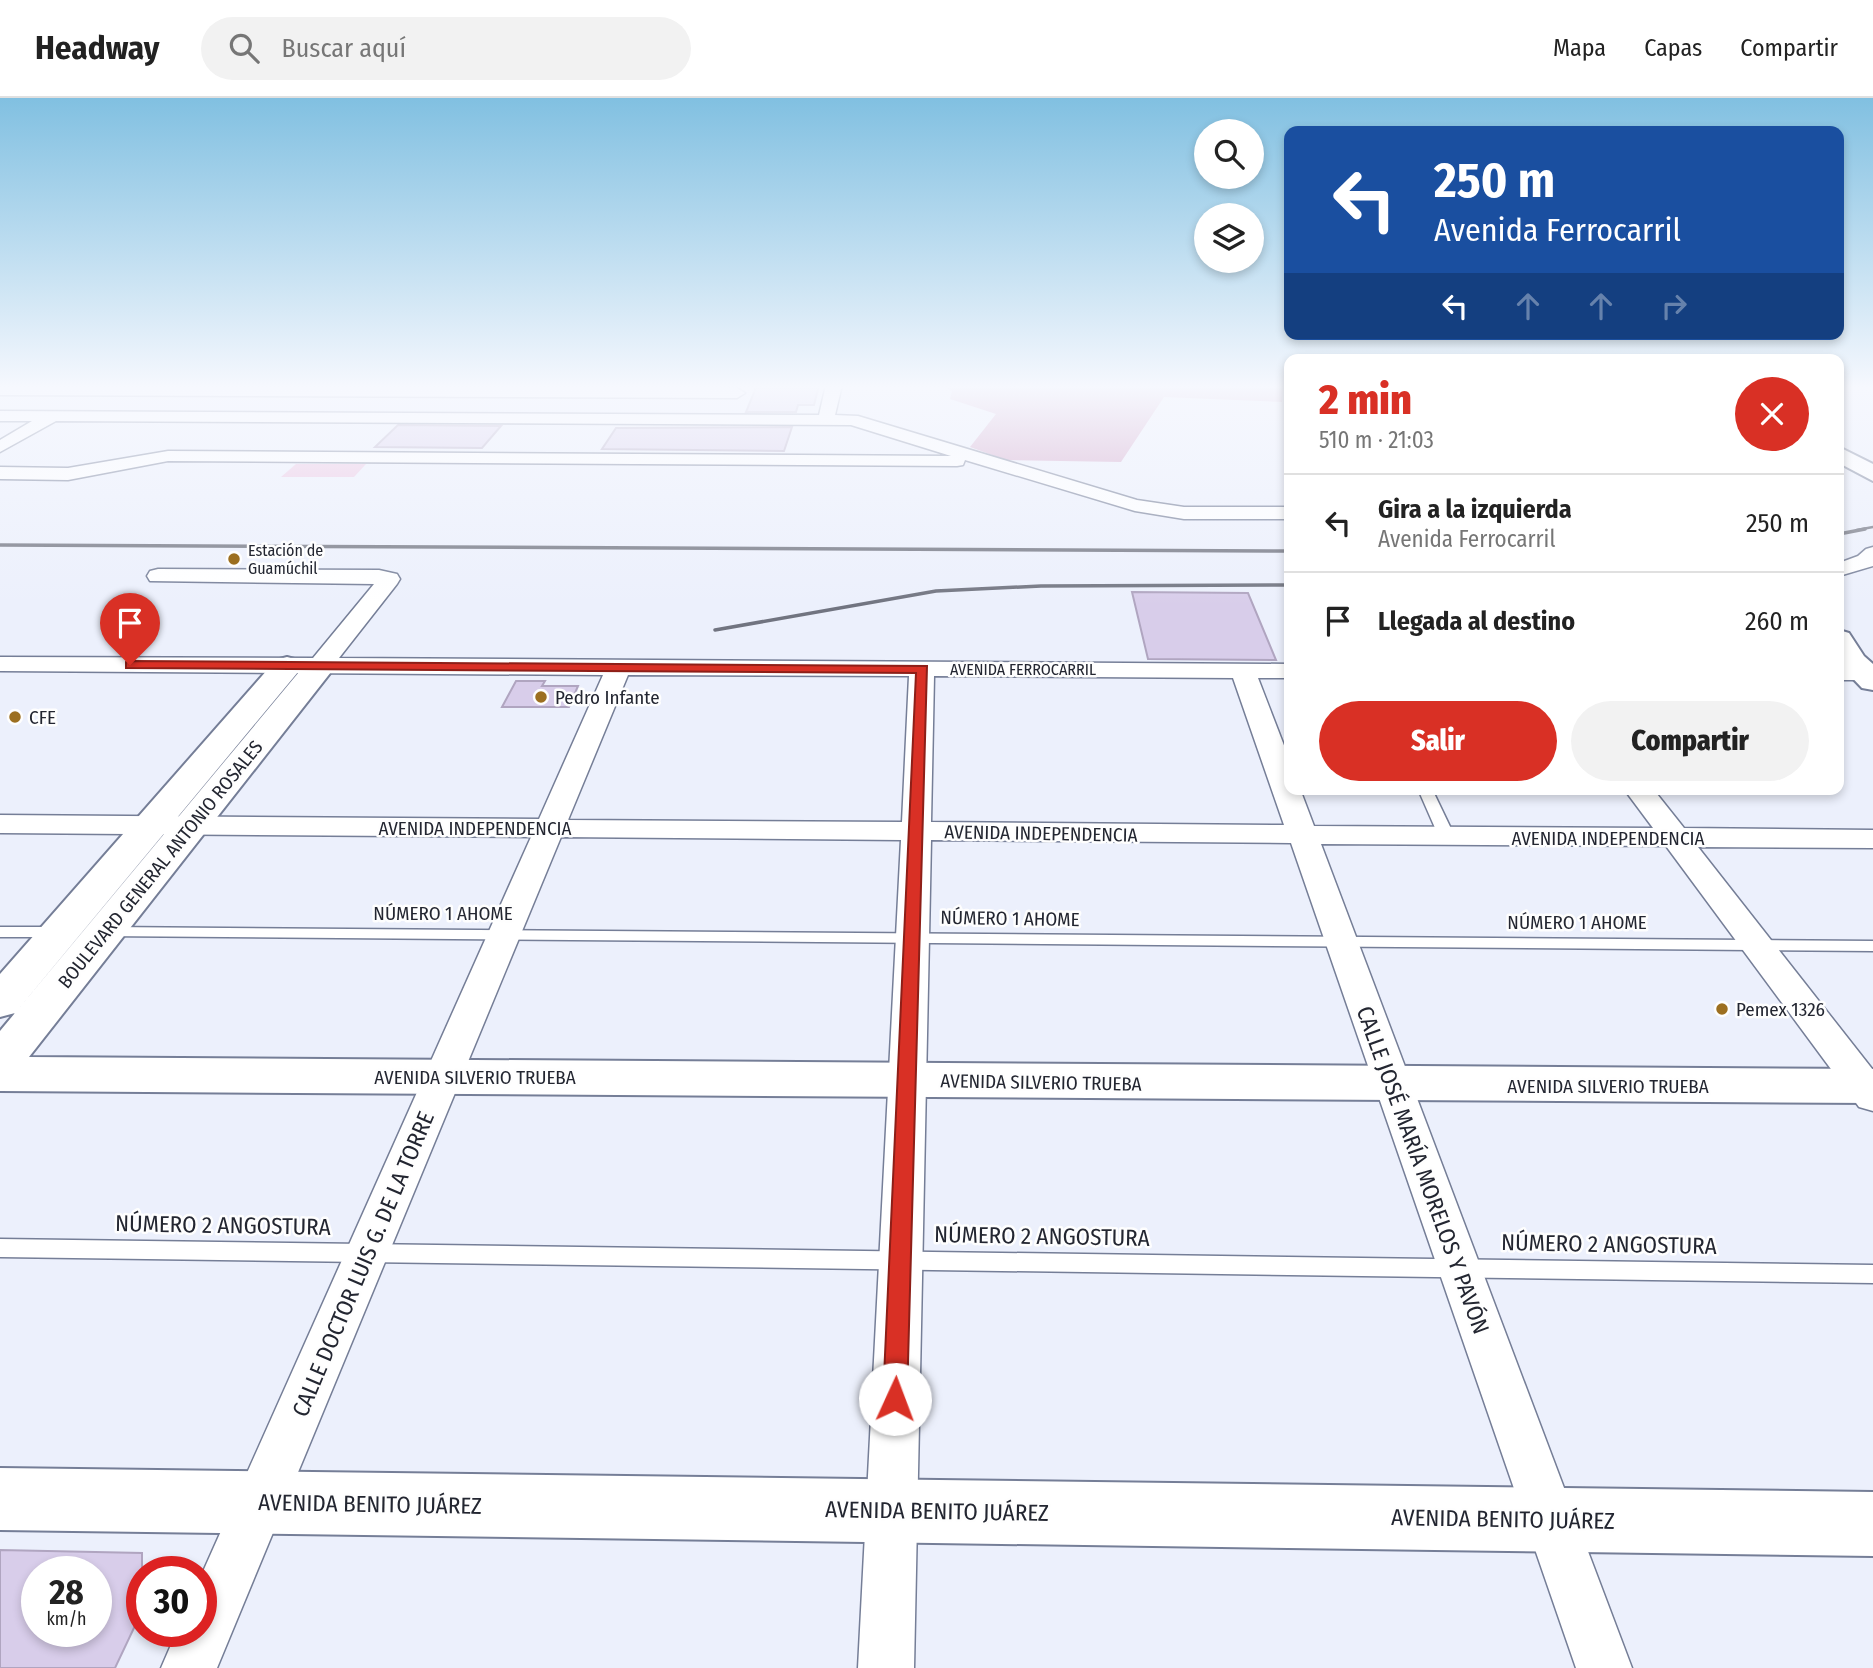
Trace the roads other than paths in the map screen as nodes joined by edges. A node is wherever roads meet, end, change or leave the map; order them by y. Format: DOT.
graph roads {
  1 [pos="155,458"];
  2 [pos="538,458"];
  3 [pos="981,458"];
  4 [pos="1849,458"];
  5 [pos="990,461"];
  6 [pos="1870,469"];
  7 [pos="0,473"];
  8 [pos="1284,513"];
  9 [pos="1873,553"];
  10 [pos="1844,569"];
  11 [pos="158,576"];
  12 [pos="1844,647"];
  13 [pos="0,664"];
  14 [pos="303,666"];
  15 [pos="619,667"];
  16 [pos="922,669"];
  17 [pos="1243,670"];
  18 [pos="1284,671"];
  19 [pos="1862,675"];
  20 [pos="1284,787"];
  21 [pos="1287,795"];
  22 [pos="1427,795"];
  23 [pos="1643,795"];
  24 [pos="0,824"];
  25 [pos="151,825"];
  26 [pos="191,826"];
  27 [pos="550,829"];
  28 [pos="916,832"];
  29 [pos="1301,835"];
  30 [pos="1447,837"];
  31 [pos="1676,839"];
  32 [pos="1873,839"];
  33 [pos="0,932"];
  34 [pos="60,932"];
  35 [pos="105,932"];
  36 [pos="505,934"];
  37 [pos="913,938"];
  38 [pos="1340,942"];
  39 [pos="1756,944"];
  40 [pos="1873,946"];
  41 [pos="0,1002"];
  42 [pos="0,1062"];
  43 [pos="0,1074"];
  44 [pos="443,1077"];
  45 [pos="907,1081"];
  46 [pos="1392,1085"];
  47 [pos="1870,1090"];
  48 [pos="0,1248"];
  49 [pos="368,1253"];
  50 [pos="900,1260"];
  51 [pos="1458,1269"];
  52 [pos="1873,1274"];
  53 [pos="0,1499"];
  54 [pos="260,1503"];
  55 [pos="891,1511"];
  56 [pos="1550,1520"];
  57 [pos="1873,1524"];
  58 [pos="189,1668"];
  59 [pos="886,1668"];
  60 [pos="1604,1668"];
  1 -- 7 [label="street"];
  2 -- 5 [label="street"];
  3 -- 5 [label="street"];
  4 -- 6 [label="street"];
  5 -- 8 [label="street"];
  9 -- 10 [label="street"];
  11 -- 14 [label="street"];
  12 -- 19 [label="street"];
  13 -- 14 [label="street, AVENIDA FERROCARRIL"];
  14 -- 15 [label="street, AVENIDA FERROCARRIL"];
  14 -- 25 [label="street, BOULEVARD GENERAL ANTONIO ROSALES"];
  14 -- 26 [label="street, BOULEVARD GENERAL ANTONIO ROSALES"];
  15 -- 16 [label="street, AVENIDA FERROCARRIL"];
  15 -- 27 [label="street, CALLE DOCTOR LUIS G. DE LA TORRE"];
  16 -- 17 [label="street, AVENIDA FERROCARRIL"];
  16 -- 28 [label="street"];
  17 -- 18 [label="street, AVENIDA FERROCARRIL"];
  17 -- 20 [label="street, CALLE JOSÉ MARÍA MORELOS Y PAVÓN"];
  21 -- 29 [label="street, CALLE JOSÉ MARÍA MORELOS Y PAVÓN"];
  22 -- 30 [label="lane"];
  23 -- 31 [label="street"];
  24 -- 25 [label="street, AVENIDA INDEPENDENCIA"];
  25 -- 26 [label="street, AVENIDA INDEPENDENCIA"];
  25 -- 34 [label="street, BOULEVARD GENERAL ANTONIO ROSALES"];
  26 -- 27 [label="street, AVENIDA INDEPENDENCIA"];
  26 -- 35 [label="street, BOULEVARD GENERAL ANTONIO ROSALES"];
  27 -- 28 [label="street, AVENIDA INDEPENDENCIA"];
  27 -- 36 [label="street, CALLE DOCTOR LUIS G. DE LA TORRE"];
  28 -- 29 [label="street, AVENIDA INDEPENDENCIA"];
  28 -- 37 [label="street"];
  29 -- 30 [label="street, AVENIDA INDEPENDENCIA"];
  29 -- 38 [label="street, CALLE JOSÉ MARÍA MORELOS Y PAVÓN"];
  30 -- 31 [label="street, AVENIDA INDEPENDENCIA"];
  31 -- 32 [label="street, AVENIDA INDEPENDENCIA"];
  31 -- 39 [label="street"];
  33 -- 34 [label="lane"];
  34 -- 41 [label="street, BOULEVARD GENERAL ANTONIO ROSALES"];
  35 -- 36 [label="lane, NÚMERO 1 AHOME"];
  35 -- 42 [label="street, BOULEVARD GENERAL ANTONIO ROSALES"];
  36 -- 37 [label="lane, NÚMERO 1 AHOME"];
  36 -- 44 [label="street, CALLE DOCTOR LUIS G. DE LA TORRE"];
  37 -- 38 [label="lane, NÚMERO 1 AHOME"];
  37 -- 45 [label="street"];
  38 -- 39 [label="lane, NÚMERO 1 AHOME"];
  38 -- 46 [label="street, CALLE JOSÉ MARÍA MORELOS Y PAVÓN"];
  39 -- 40 [label="lane, NÚMERO 1 AHOME"];
  39 -- 47 [label="street"];
  43 -- 44 [label="street, AVENIDA SILVERIO TRUEBA"];
  44 -- 45 [label="street, AVENIDA SILVERIO TRUEBA"];
  44 -- 49 [label="street, CALLE DOCTOR LUIS G. DE LA TORRE"];
  45 -- 46 [label="street, AVENIDA SILVERIO TRUEBA"];
  45 -- 50 [label="street"];
  46 -- 47 [label="street, AVENIDA SILVERIO TRUEBA"];
  46 -- 51 [label="street, CALLE JOSÉ MARÍA MORELOS Y PAVÓN"];
  48 -- 49 [label="lane, NÚMERO 2 ANGOSTURA"];
  49 -- 50 [label="lane, NÚMERO 2 ANGOSTURA"];
  49 -- 54 [label="street, CALLE DOCTOR LUIS G. DE LA TORRE"];
  50 -- 51 [label="lane, NÚMERO 2 ANGOSTURA"];
  50 -- 55 [label="street"];
  51 -- 52 [label="lane, NÚMERO 2 ANGOSTURA"];
  51 -- 56 [label="street, CALLE JOSÉ MARÍA MORELOS Y PAVÓN"];
  53 -- 54 [label="street, AVENIDA BENITO JUÁREZ"];
  54 -- 55 [label="street, AVENIDA BENITO JUÁREZ"];
  54 -- 58 [label="street, CALLE DOCTOR LUIS G. DE LA TORRE"];
  55 -- 56 [label="street, AVENIDA BENITO JUÁREZ"];
  55 -- 59 [label="street"];
  56 -- 57 [label="street, AVENIDA BENITO JUÁREZ"];
  56 -- 60 [label="street, CALLE JOSÉ MARÍA MORELOS Y PAVÓN"];
}
